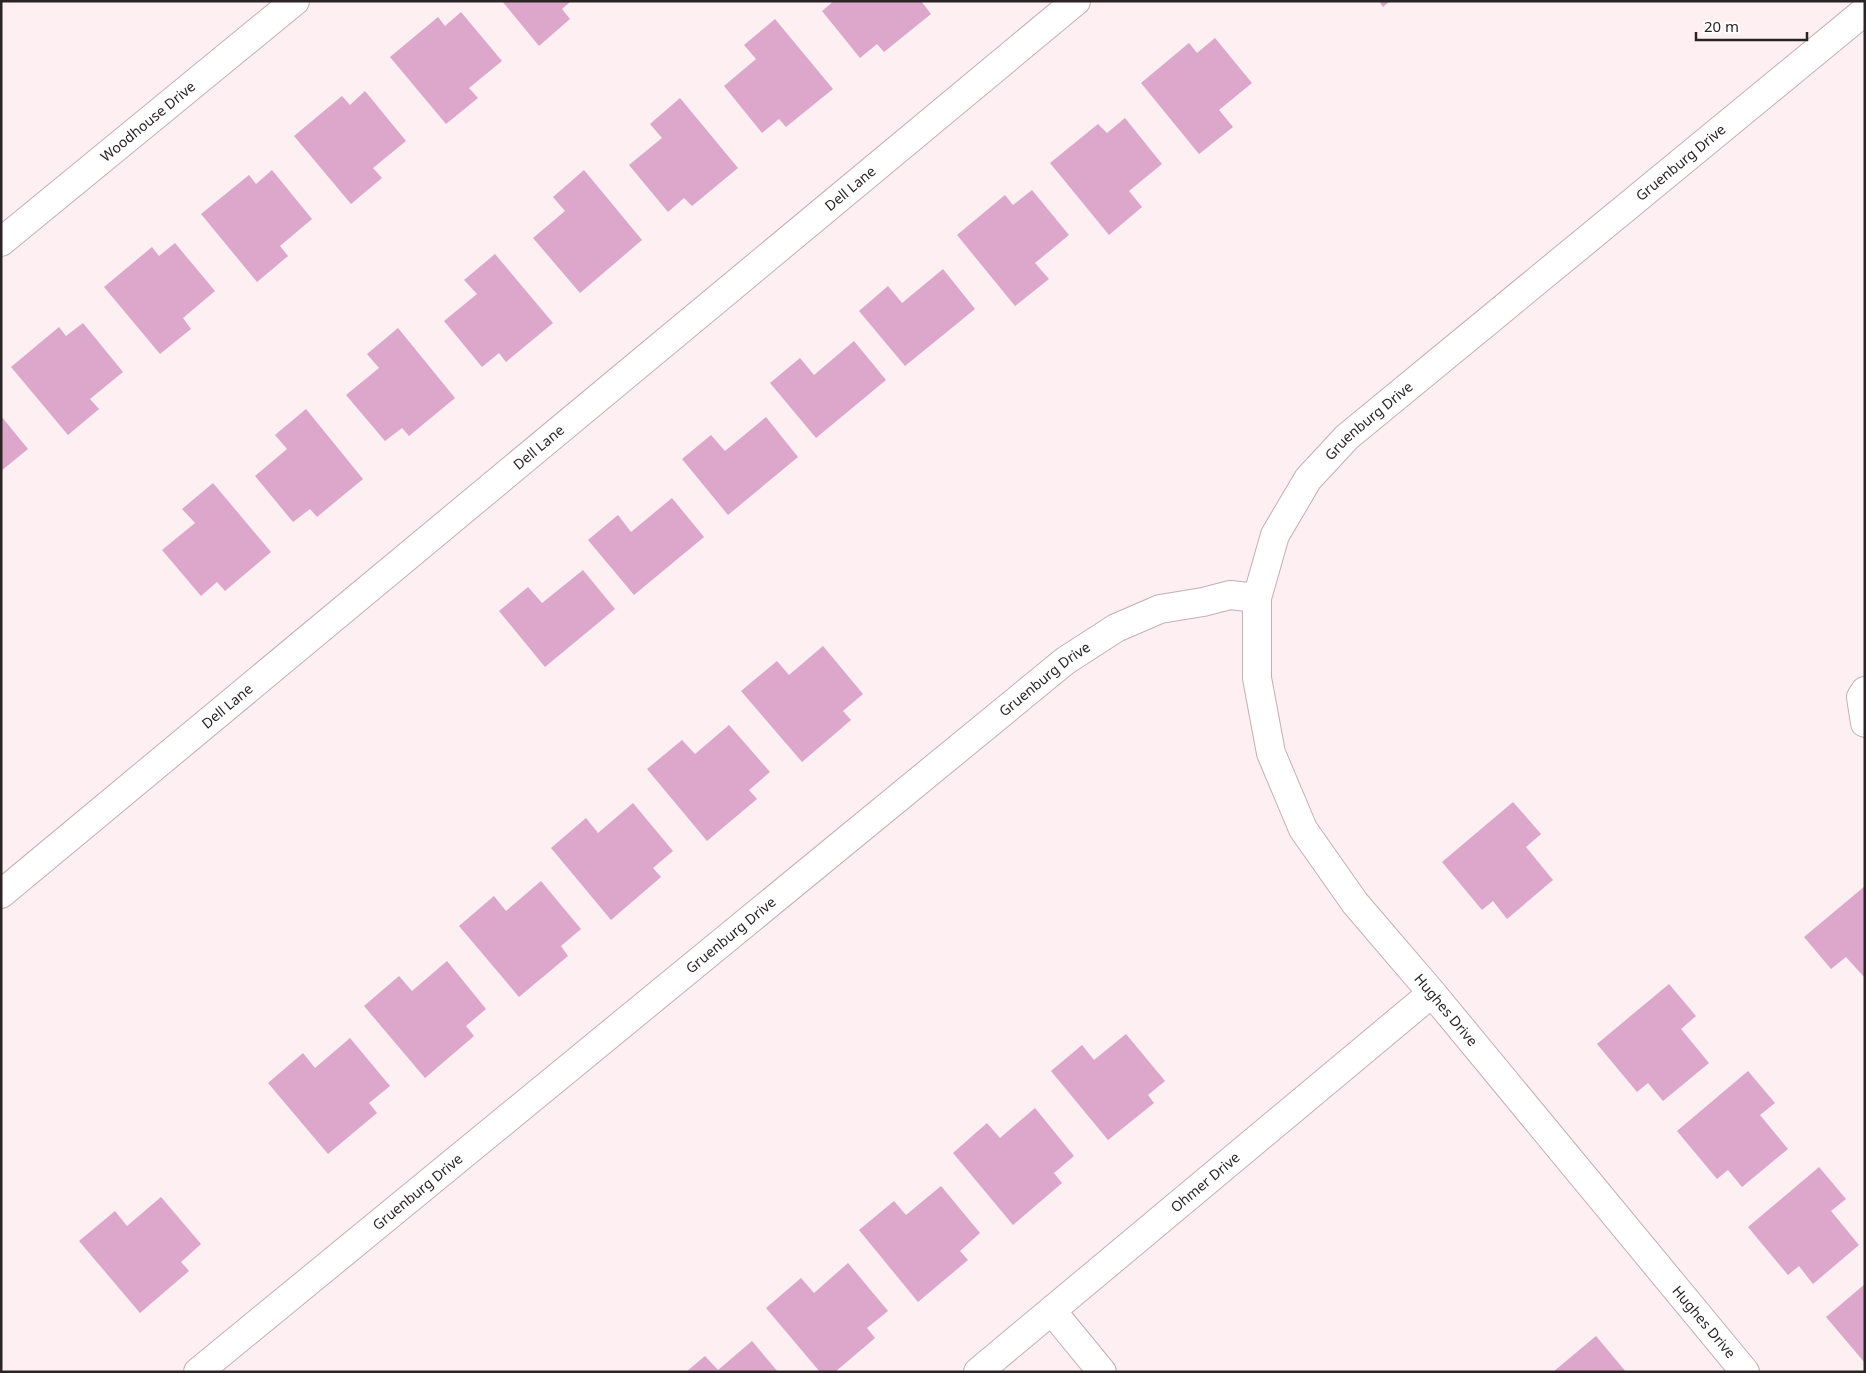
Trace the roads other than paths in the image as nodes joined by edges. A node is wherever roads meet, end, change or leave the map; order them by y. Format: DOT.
graph roads {
  1 [pos="295,1"];
  2 [pos="1076,1"];
  3 [pos="1865,11"];
  4 [pos="1,242"];
  5 [pos="1257,598"];
  6 [pos="1,894"];
  7 [pos="1432,994"];
  8 [pos="1052,1311"];
  9 [pos="198,1372"];
  10 [pos="978,1372"];
  11 [pos="1102,1372"];
  12 [pos="1745,1372"];
  1 -- 4 [label="street, Woodhouse Drive"];
  2 -- 6 [label="street, Dell Lane"];
  3 -- 5 [label="street, Gruenburg Drive"];
  5 -- 7 [label="street, Hughes Drive"];
  5 -- 9 [label="street, Gruenburg Drive"];
  7 -- 8 [label="street, Ohmer Drive"];
  7 -- 12 [label="street, Hughes Drive"];
  8 -- 10 [label="street, Ohmer Drive"];
  8 -- 11 [label="street"];
}
